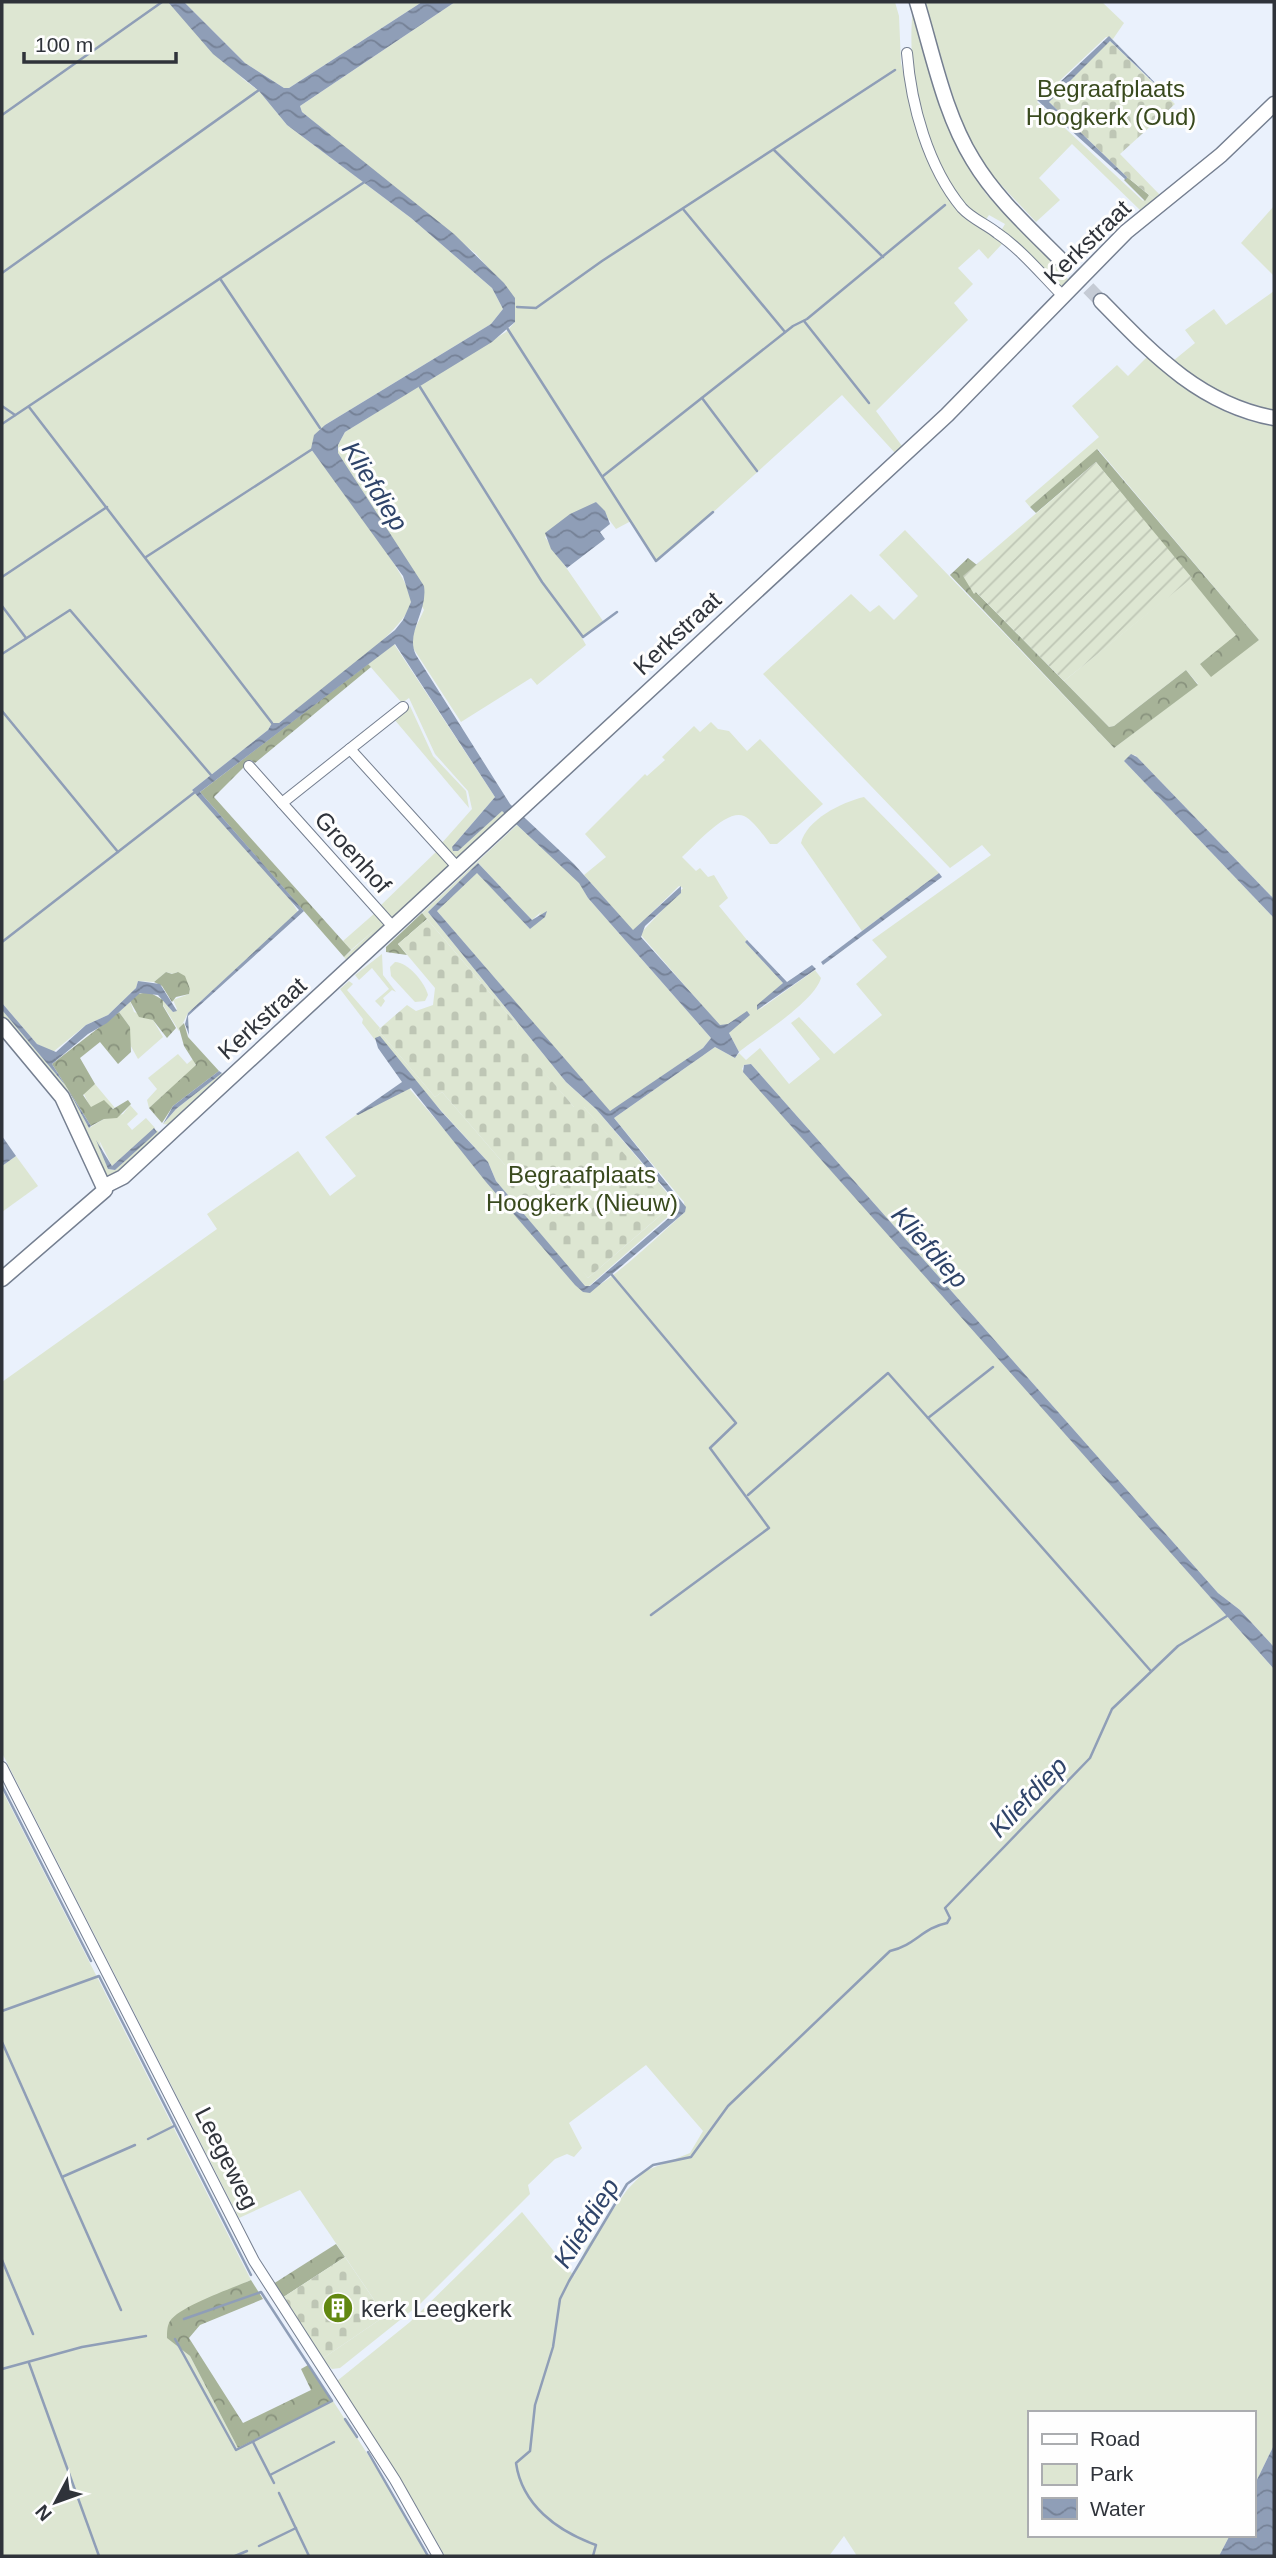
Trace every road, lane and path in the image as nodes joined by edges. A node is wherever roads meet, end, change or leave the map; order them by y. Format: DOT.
graph roads {
  1 [pos="917,2"];
  2 [pos="907,53"];
  3 [pos="1274,104"];
  4 [pos="1059,258"];
  5 [pos="1063,296"];
  6 [pos="1101,301"];
  7 [pos="1274,418"];
  8 [pos="403,707"];
  9 [pos="350,749"];
  10 [pos="249,766"];
  11 [pos="282,803"];
  12 [pos="457,868"];
  13 [pos="394,928"];
  14 [pos="2,1025"];
  15 [pos="104,1186"];
  16 [pos="2,1279"];
  17 [pos="2,1766"];
  18 [pos="438,2556"];
  1 -- 4 [label="street"];
  2 -- 5 [label="street"];
  3 -- 5 [label="street, Kerkstraat"];
  5 -- 12 [label="street, Kerkstraat"];
  6 -- 7 [label="street"];
  8 -- 9 [label="street, Groenhof"];
  9 -- 11 [label="street, Groenhof"];
  9 -- 12 [label="street"];
  10 -- 11 [label="street, Groenhof"];
  11 -- 13 [label="street, Groenhof"];
  12 -- 13 [label="street, Kerkstraat"];
  13 -- 15 [label="street, Kerkstraat"];
  14 -- 15 [label="street"];
  15 -- 16 [label="street"];
  17 -- 18 [label="street, Leegeweg"];
}
